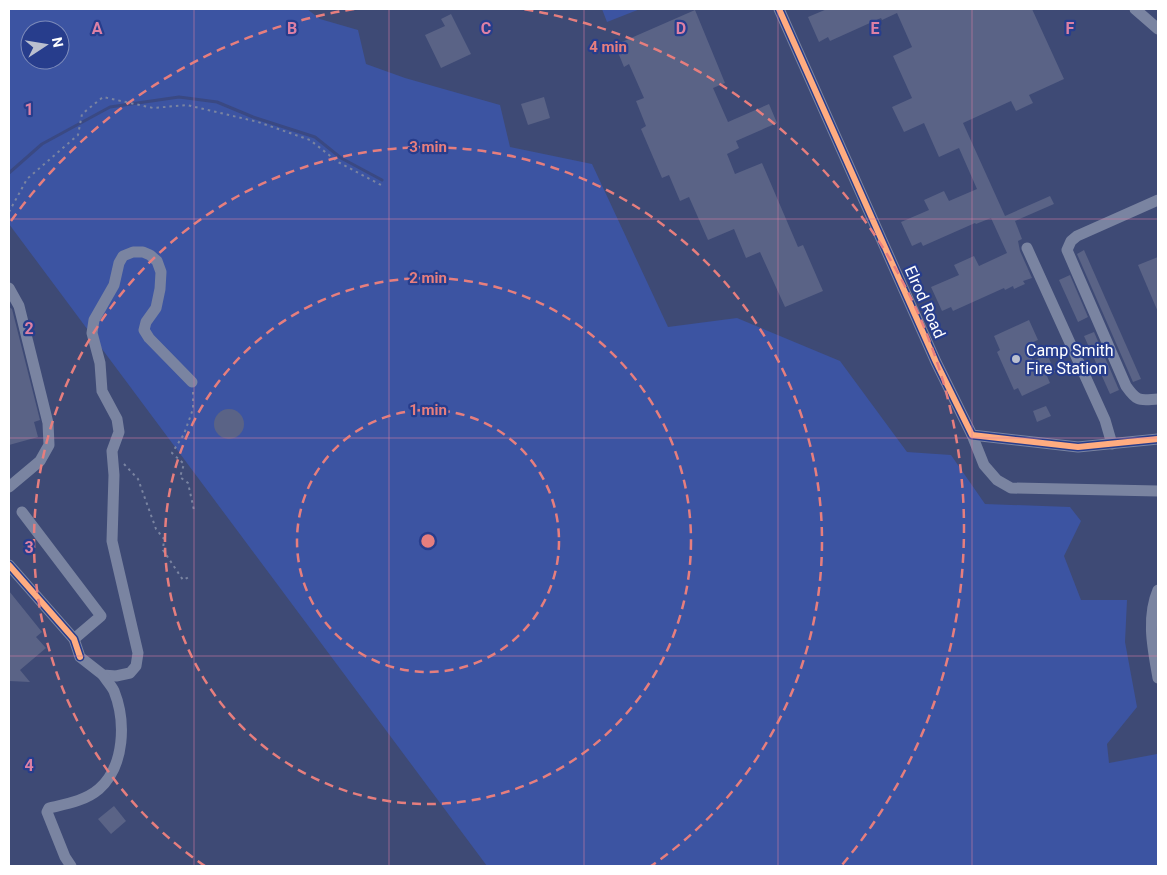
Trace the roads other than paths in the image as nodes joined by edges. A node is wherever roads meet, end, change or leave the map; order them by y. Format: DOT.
graph roads {
  1 [pos="779,9"];
  2 [pos="1135,9"];
  3 [pos="1158,29"];
  4 [pos="1158,200"];
  5 [pos="1027,248"];
  6 [pos="9,288"];
  7 [pos="192,382"];
  8 [pos="1158,399"];
  9 [pos="972,434"];
  10 [pos="1158,439"];
  11 [pos="1112,444"];
  12 [pos="9,487"];
  13 [pos="1158,491"];
  14 [pos="22,512"];
  15 [pos="9,565"];
  16 [pos="1158,590"];
  17 [pos="74,639"];
  18 [pos="103,674"];
  19 [pos="1158,678"];
  20 [pos="71,866"];
  1 -- 9 [label="street, Elrod Road"];
  2 -- 3 [label="street"];
  4 -- 8 [label="street"];
  5 -- 11 [label="street"];
  6 -- 12 [label="street"];
  7 -- 18 [label="street"];
  9 -- 11 [label="street"];
  9 -- 13 [label="street, Elrod Road"];
  10 -- 11 [label="street"];
  14 -- 17 [label="street"];
  15 -- 17 [label="street"];
  16 -- 19 [label="street"];
  17 -- 18 [label="street"];
  18 -- 20 [label="street"];
}
